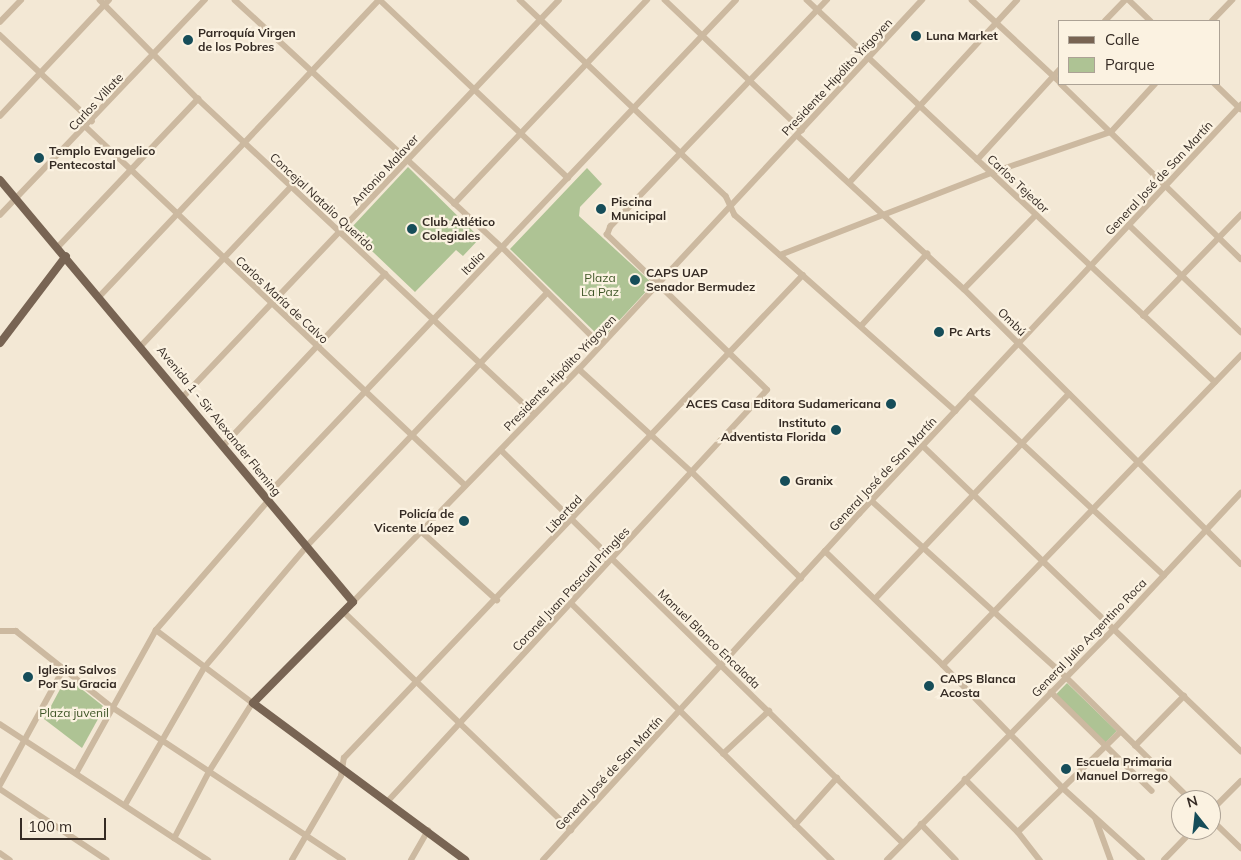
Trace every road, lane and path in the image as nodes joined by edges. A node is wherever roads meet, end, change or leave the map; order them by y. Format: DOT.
graph roads {
  1 [pos="20,0"];
  2 [pos="100,0"];
  3 [pos="205,0"];
  4 [pos="235,0"];
  5 [pos="380,0"];
  6 [pos="520,0"];
  7 [pos="559,0"];
  8 [pos="647,0"];
  9 [pos="665,0"];
  10 [pos="736,0"];
  11 [pos="807,0"];
  12 [pos="827,0"];
  13 [pos="922,0"];
  14 [pos="972,0"];
  15 [pos="1017,0"];
  16 [pos="1125,0"];
  17 [pos="1129,0"];
  18 [pos="1232,0"];
  19 [pos="107,2"];
  20 [pos="817,10"];
  21 [pos="541,20"];
  22 [pos="1105,20"];
  23 [pos="1150,20"];
  24 [pos="1213,20"];
  25 [pos="0,22"];
  26 [pos="995,22"];
  27 [pos="703,35"];
  28 [pos="0,36"];
  29 [pos="154,55"];
  30 [pos="868,57"];
  31 [pos="587,64"];
  32 [pos="1058,71"];
  33 [pos="311,72"];
  34 [pos="40,74"];
  35 [pos="1053,76"];
  36 [pos="751,80"];
  37 [pos="1058,81"];
  38 [pos="1062,85"];
  39 [pos="1154,85"];
  40 [pos="1217,85"];
  41 [pos="474,89"];
  42 [pos="198,99"];
  43 [pos="919,106"];
  44 [pos="1240,107"];
  45 [pos="634,108"];
  46 [pos="0,116"];
  47 [pos="92,121"];
  48 [pos="86,127"];
  49 [pos="802,130"];
  50 [pos="1111,132"];
  51 [pos="521,134"];
  52 [pos="797,135"];
  53 [pos="244,142"];
  54 [pos="681,153"];
  55 [pos="407,160"];
  56 [pos="977,160"];
  57 [pos="132,170"];
  58 [pos="991,173"];
  59 [pos="568,178"];
  60 [pos="0,180"];
  61 [pos="850,183"];
  62 [pos="1166,185"];
  63 [pos="291,187"];
  64 [pos="17,200"];
  65 [pos="454,204"];
  66 [pos="730,206"];
  67 [pos="177,213"];
  68 [pos="0,215"];
  69 [pos="1036,215"];
  70 [pos="1241,215"];
  71 [pos="886,216"];
  72 [pos="1129,225"];
  73 [pos="340,232"];
  74 [pos="1220,237"];
  75 [pos="58,247"];
  76 [pos="502,247"];
  77 [pos="927,254"];
  78 [pos="780,255"];
  79 [pos="66,256"];
  80 [pos="1241,259"];
  81 [pos="225,260"];
  82 [pos="1091,266"];
  83 [pos="385,274"];
  84 [pos="803,275"];
  85 [pos="1182,276"];
  86 [pos="657,284"];
  87 [pos="964,289"];
  88 [pos="547,293"];
  89 [pos="100,296"];
  90 [pos="270,304"];
  91 [pos="1144,316"];
  92 [pos="434,318"];
  93 [pos="861,326"];
  94 [pos="1241,332"];
  95 [pos="2,337"];
  96 [pos="1019,343"];
  97 [pos="142,345"];
  98 [pos="601,346"];
  99 [pos="317,347"];
  100 [pos="729,353"];
  101 [pos="1241,355"];
  102 [pos="481,363"];
  103 [pos="579,369"];
  104 [pos="1215,382"];
  105 [pos="365,391"];
  106 [pos="1069,394"];
  107 [pos="970,395"];
  108 [pos="184,396"];
  109 [pos="956,411"];
  110 [pos="535,414"];
  111 [pos="412,435"];
  112 [pos="652,435"];
  113 [pos="1022,444"];
  114 [pos="224,445"];
  115 [pos="923,446"];
  116 [pos="500,450"];
  117 [pos="1136,460"];
  118 [pos="693,472"];
  119 [pos="465,485"];
  120 [pos="1241,494"];
  121 [pos="974,495"];
  122 [pos="269,500"];
  123 [pos="872,501"];
  124 [pos="1091,510"];
  125 [pos="573,519"];
  126 [pos="1206,530"];
  127 [pos="421,532"];
  128 [pos="307,546"];
  129 [pos="924,548"];
  130 [pos="825,551"];
  131 [pos="612,558"];
  132 [pos="1043,561"];
  133 [pos="1241,564"];
  134 [pos="1164,575"];
  135 [pos="801,578"];
  136 [pos="875,599"];
  137 [pos="497,600"];
  138 [pos="353,602"];
  139 [pos="572,604"];
  140 [pos="344,612"];
  141 [pos="994,612"];
  142 [pos="1114,629"];
  143 [pos="156,630"];
  144 [pos="0,631"];
  145 [pos="722,664"];
  146 [pos="943,664"];
  147 [pos="64,668"];
  148 [pos="204,668"];
  149 [pos="1066,677"];
  150 [pos="418,683"];
  151 [pos="1051,692"];
  152 [pos="1184,696"];
  153 [pos="253,703"];
  154 [pos="112,707"];
  155 [pos="680,711"];
  156 [pos="769,711"];
  157 [pos="0,724"];
  158 [pos="460,724"];
  159 [pos="1120,732"];
  160 [pos="1009,734"];
  161 [pos="25,738"];
  162 [pos="162,740"];
  163 [pos="1106,746"];
  164 [pos="1135,746"];
  165 [pos="1241,751"];
  166 [pos="723,754"];
  167 [pos="343,767"];
  168 [pos="210,771"];
  169 [pos="76,772"];
  170 [pos="837,778"];
  171 [pos="965,779"];
  172 [pos="1241,781"];
  173 [pos="0,785"];
  174 [pos="1062,788"];
  175 [pos="0,789"];
  176 [pos="1181,790"];
  177 [pos="1152,791"];
  178 [pos="388,801"];
  179 [pos="1221,801"];
  180 [pos="125,805"];
  181 [pos="1095,818"];
  182 [pos="922,824"];
  183 [pos="796,825"];
  184 [pos="1221,829"];
  185 [pos="571,830"];
  186 [pos="428,831"];
  187 [pos="1018,832"];
  188 [pos="306,835"];
  189 [pos="175,838"];
  190 [pos="1183,840"];
  191 [pos="903,843"];
  192 [pos="1241,848"];
  193 [pos="0,853"];
  194 [pos="203,859"];
  195 [pos="10,860"];
  196 [pos="107,860"];
  197 [pos="292,860"];
  198 [pos="344,860"];
  199 [pos="411,860"];
  200 [pos="466,860"];
  201 [pos="543,860"];
  202 [pos="832,860"];
  203 [pos="887,860"];
  204 [pos="956,860"];
  205 [pos="1040,860"];
  206 [pos="1111,860"];
  207 [pos="1142,860"];
  208 [pos="1164,860"];
  1 -- 25 [label="street"];
  2 -- 19 [label="street, Concejal Natalio Querido"];
  3 -- 29 [label="street, Carlos Villate"];
  4 -- 33 [label="street"];
  5 -- 33 [label="street"];
  5 -- 41 [label="street"];
  6 -- 21 [label="street"];
  7 -- 21 [label="street, Antonio Malaver"];
  8 -- 31 [label="street"];
  9 -- 27 [label="street"];
  10 -- 27 [label="street, Italia"];
  11 -- 20 [label="street, Carlos Tejedor"];
  12 -- 20 [label="street"];
  13 -- 30 [label="street, Presidente Hipólito Yrigoyen"];
  14 -- 26 [label="street"];
  15 -- 26 [label="street"];
  16 -- 22 [label="street"];
  17 -- 23 [label="street"];
  18 -- 24 [label="street"];
  19 -- 29 [label="street, Concejal Natalio Querido"];
  19 -- 34 [label="street"];
  20 -- 30 [label="street, Carlos Tejedor"];
  20 -- 36 [label="street"];
  21 -- 31 [label="street"];
  21 -- 41 [label="street, Antonio Malaver"];
  26 -- 35 [label="street"];
  26 -- 43 [label="street"];
  27 -- 36 [label="street"];
  27 -- 45 [label="street, Italia"];
  28 -- 34 [label="street"];
  29 -- 42 [label="street, Concejal Natalio Querido"];
  29 -- 47 [label="street, Carlos Villate"];
  30 -- 43 [label="street, Carlos Tejedor"];
  30 -- 49 [label="street, Presidente Hipólito Yrigoyen"];
  31 -- 45 [label="street"];
  31 -- 51 [label="street"];
  32 -- 35 [label="street"];
  33 -- 53 [label="street"];
  33 -- 55 [label="street"];
  34 -- 46 [label="street"];
  34 -- 47 [label="street"];
  35 -- 37 [label="street"];
  35 -- 56 [label="street"];
  36 -- 49 [label="street"];
  36 -- 54 [label="street"];
  38 -- 50 [label="street"];
  39 -- 50 [label="street"];
  40 -- 44 [label="street"];
  41 -- 51 [label="street"];
  41 -- 55 [label="street, Antonio Malaver"];
  42 -- 53 [label="street, Concejal Natalio Querido"];
  42 -- 57 [label="street"];
  43 -- 56 [label="street, Carlos Tejedor"];
  43 -- 61 [label="street"];
  44 -- 62 [label="street, General José de San Martín"];
  45 -- 54 [label="street"];
  45 -- 59 [label="street, Italia"];
  47 -- 48 [label="street, Carlos Villate"];
  48 -- 57 [label="street, Carlos María de Calvo"];
  48 -- 64 [label="street, Carlos Villate"];
  49 -- 52 [label="street, Presidente Hipólito Yrigoyen"];
  50 -- 58 [label="street"];
  50 -- 62 [label="street"];
  51 -- 59 [label="street"];
  51 -- 65 [label="street"];
  52 -- 61 [label="street, Ombú"];
  52 -- 66 [label="street, Presidente Hipólito Yrigoyen"];
  53 -- 63 [label="street, Concejal Natalio Querido"];
  53 -- 67 [label="street"];
  54 -- 66 [label="street"];
  54 -- 86 [label="street"];
  55 -- 65 [label="street"];
  55 -- 73 [label="street, Antonio Malaver"];
  56 -- 58 [label="street, Carlos Tejedor"];
  57 -- 67 [label="street, Carlos María de Calvo"];
  57 -- 75 [label="street"];
  58 -- 69 [label="street, Carlos Tejedor"];
  58 -- 71 [label="street"];
  59 -- 76 [label="street, Italia"];
  60 -- 64 [label="main road, Avenida 1 - Sir Alexander Fleming"];
  61 -- 71 [label="street, Ombú"];
  62 -- 72 [label="street, General José de San Martín"];
  62 -- 74 [label="street"];
  63 -- 73 [label="street, Concejal Natalio Querido"];
  63 -- 81 [label="street"];
  64 -- 68 [label="street, Carlos Villate"];
  64 -- 75 [label="main road, Avenida 1 - Sir Alexander Fleming"];
  65 -- 76 [label="street"];
  66 -- 78 [label="street"];
  66 -- 86 [label="street, Presidente Hipólito Yrigoyen"];
  67 -- 81 [label="street, Carlos María de Calvo"];
  67 -- 89 [label="street"];
  69 -- 82 [label="street, Carlos Tejedor"];
  69 -- 87 [label="street"];
  70 -- 74 [label="street"];
  71 -- 77 [label="street, Ombú"];
  71 -- 78 [label="street"];
  72 -- 82 [label="street, General José de San Martín"];
  72 -- 85 [label="street"];
  73 -- 83 [label="street, Concejal Natalio Querido"];
  73 -- 90 [label="street, Antonio Malaver"];
  74 -- 80 [label="street"];
  74 -- 85 [label="street"];
  75 -- 79 [label="main road, Avenida 1 - Sir Alexander Fleming"];
  76 -- 88 [label="street"];
  76 -- 92 [label="street, Italia"];
  77 -- 87 [label="street, Ombú"];
  77 -- 93 [label="street"];
  78 -- 84 [label="street"];
  79 -- 89 [label="main road, Avenida 1 - Sir Alexander Fleming"];
  79 -- 95 [label="main road"];
  81 -- 90 [label="street, Carlos María de Calvo"];
  81 -- 97 [label="street"];
  82 -- 91 [label="street, Carlos Tejedor"];
  82 -- 96 [label="street, General José de San Martín"];
  83 -- 92 [label="street, Concejal Natalio Querido"];
  83 -- 99 [label="street"];
  84 -- 93 [label="street"];
  84 -- 100 [label="street, Libertad"];
  85 -- 91 [label="street"];
  85 -- 94 [label="street"];
  86 -- 98 [label="street, Presidente Hipólito Yrigoyen"];
  86 -- 100 [label="street"];
  87 -- 96 [label="street, Ombú"];
  88 -- 98 [label="street"];
  88 -- 102 [label="street"];
  89 -- 97 [label="main road, Avenida 1 - Sir Alexander Fleming"];
  90 -- 99 [label="street, Carlos María de Calvo"];
  90 -- 108 [label="street, Antonio Malaver"];
  91 -- 104 [label="street, Carlos Tejedor"];
  92 -- 102 [label="street, Concejal Natalio Querido"];
  92 -- 105 [label="street, Italia"];
  93 -- 109 [label="street"];
  96 -- 106 [label="street, Ombú"];
  96 -- 107 [label="street, General José de San Martín"];
  97 -- 108 [label="main road, Avenida 1 - Sir Alexander Fleming"];
  98 -- 103 [label="street, Presidente Hipólito Yrigoyen"];
  99 -- 105 [label="street, Carlos María de Calvo"];
  99 -- 114 [label="street"];
  100 -- 112 [label="street, Libertad"];
  100 -- 118 [label="street, Coronel Juan Pascual Pringles"];
  101 -- 104 [label="street"];
  102 -- 110 [label="street, Concejal Natalio Querido"];
  102 -- 111 [label="street"];
  103 -- 110 [label="street, Presidente Hipólito Yrigoyen"];
  103 -- 112 [label="street"];
  104 -- 117 [label="street"];
  105 -- 111 [label="street, Carlos María de Calvo"];
  105 -- 122 [label="street, Italia"];
  106 -- 113 [label="street"];
  106 -- 117 [label="street, Ombú"];
  107 -- 109 [label="street, General José de San Martín"];
  107 -- 113 [label="street"];
  108 -- 114 [label="main road, Avenida 1 - Sir Alexander Fleming"];
  109 -- 115 [label="street, General José de San Martín"];
  110 -- 116 [label="street, Presidente Hipólito Yrigoyen"];
  111 -- 119 [label="street, Carlos María de Calvo"];
  111 -- 128 [label="street"];
  112 -- 118 [label="street"];
  112 -- 125 [label="street, Libertad"];
  113 -- 121 [label="street"];
  113 -- 124 [label="street"];
  114 -- 122 [label="main road, Avenida 1 - Sir Alexander Fleming"];
  115 -- 121 [label="street"];
  115 -- 123 [label="street, General José de San Martín"];
  116 -- 119 [label="street, Presidente Hipólito Yrigoyen"];
  116 -- 125 [label="street, Manuel Blanco Encalada"];
  117 -- 124 [label="street"];
  117 -- 126 [label="street, Ombú"];
  118 -- 131 [label="street, Coronel Juan Pascual Pringles"];
  118 -- 135 [label="street"];
  119 -- 127 [label="street, Presidente Hipólito Yrigoyen"];
  120 -- 126 [label="street, General Julio Argentino Roca"];
  121 -- 129 [label="street"];
  121 -- 132 [label="street"];
  122 -- 128 [label="main road, Avenida 1 - Sir Alexander Fleming"];
  122 -- 143 [label="street, Italia"];
  123 -- 129 [label="street"];
  123 -- 130 [label="street, General José de San Martín"];
  124 -- 132 [label="street"];
  124 -- 134 [label="street"];
  125 -- 131 [label="street, Manuel Blanco Encalada"];
  125 -- 137 [label="street, Libertad"];
  126 -- 133 [label="street, Ombú"];
  126 -- 134 [label="street, General Julio Argentino Roca"];
  127 -- 137 [label="street"];
  127 -- 138 [label="street, Presidente Hipólito Yrigoyen"];
  128 -- 138 [label="main road, Avenida 1 - Sir Alexander Fleming"];
  128 -- 148 [label="street"];
  129 -- 136 [label="street"];
  129 -- 141 [label="street"];
  130 -- 135 [label="street, General José de San Martín"];
  130 -- 136 [label="street"];
  131 -- 139 [label="street, Coronel Juan Pascual Pringles"];
  131 -- 145 [label="street, Manuel Blanco Encalada"];
  132 -- 141 [label="street"];
  132 -- 142 [label="street"];
  134 -- 142 [label="street, General Julio Argentino Roca"];
  135 -- 145 [label="street, General José de San Martín"];
  136 -- 146 [label="street"];
  137 -- 150 [label="street, Libertad"];
  138 -- 140 [label="main road"];
  139 -- 155 [label="street"];
  139 -- 158 [label="street, Coronel Juan Pascual Pringles"];
  140 -- 150 [label="street"];
  140 -- 153 [label="main road"];
  141 -- 146 [label="street"];
  141 -- 149 [label="street"];
  142 -- 149 [label="street, General Julio Argentino Roca"];
  142 -- 152 [label="street"];
  143 -- 148 [label="street"];
  143 -- 154 [label="street, Italia"];
  144 -- 147 [label="street"];
  145 -- 155 [label="street, General José de San Martín"];
  145 -- 156 [label="street, Manuel Blanco Encalada"];
  146 -- 160 [label="street"];
  147 -- 154 [label="street"];
  147 -- 161 [label="street"];
  148 -- 153 [label="street"];
  148 -- 162 [label="street"];
  149 -- 151 [label="street, General Julio Argentino Roca"];
  149 -- 159 [label="street"];
  150 -- 158 [label="street"];
  150 -- 167 [label="street, Libertad"];
  151 -- 160 [label="street, General Julio Argentino Roca"];
  151 -- 163 [label="street"];
  152 -- 164 [label="street"];
  152 -- 165 [label="street"];
  153 -- 167 [label="main road"];
  153 -- 168 [label="street"];
  154 -- 162 [label="street"];
  154 -- 169 [label="street, Italia"];
  155 -- 166 [label="street"];
  155 -- 185 [label="street, General José de San Martín"];
  156 -- 166 [label="street"];
  156 -- 170 [label="street, Manuel Blanco Encalada"];
  157 -- 161 [label="street"];
  158 -- 178 [label="street, Coronel Juan Pascual Pringles"];
  158 -- 185 [label="street"];
  159 -- 163 [label="street"];
  159 -- 164 [label="street"];
  160 -- 171 [label="street, General Julio Argentino Roca"];
  160 -- 174 [label="street"];
  161 -- 169 [label="street"];
  161 -- 173 [label="street"];
  162 -- 168 [label="street"];
  162 -- 180 [label="street"];
  163 -- 174 [label="street"];
  163 -- 177 [label="street"];
  164 -- 176 [label="street"];
  166 -- 183 [label="street"];
  167 -- 178 [label="main road"];
  167 -- 188 [label="street, Libertad"];
  168 -- 188 [label="street"];
  168 -- 189 [label="street"];
  169 -- 180 [label="street"];
  170 -- 183 [label="street"];
  170 -- 191 [label="street, Manuel Blanco Encalada"];
  171 -- 182 [label="street, General Julio Argentino Roca"];
  171 -- 187 [label="street"];
  172 -- 179 [label="street"];
  174 -- 181 [label="street"];
  174 -- 187 [label="street"];
  175 -- 196 [label="street"];
  178 -- 186 [label="main road"];
  180 -- 189 [label="street"];
  181 -- 206 [label="street"];
  181 -- 207 [label="street"];
  182 -- 191 [label="street, General Julio Argentino Roca"];
  182 -- 204 [label="street"];
  183 -- 202 [label="street"];
  184 -- 192 [label="street"];
  185 -- 201 [label="street, General José de San Martín"];
  186 -- 199 [label="street"];
  186 -- 200 [label="main road"];
  187 -- 205 [label="street"];
  188 -- 197 [label="street, Libertad"];
  188 -- 198 [label="street"];
  189 -- 194 [label="street"];
  190 -- 208 [label="street"];
  191 -- 203 [label="street, General Julio Argentino Roca"];
  193 -- 195 [label="street"];
}
